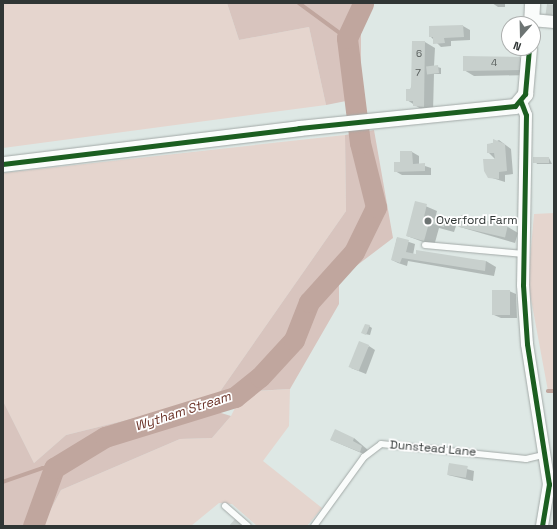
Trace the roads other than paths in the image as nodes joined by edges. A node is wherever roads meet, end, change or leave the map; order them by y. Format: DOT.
graph roads {
  1 [pos="532,3"];
  2 [pos="532,16"];
  3 [pos="541,22"];
  4 [pos="554,22"];
  5 [pos="528,56"];
  6 [pos="521,102"];
  7 [pos="3,164"];
  8 [pos="425,245"];
  9 [pos="524,254"];
  10 [pos="543,455"];
  11 [pos="225,506"];
  12 [pos="248,526"];
  13 [pos="314,526"];
  14 [pos="542,526"];
  1 -- 2 [label="street"];
  3 -- 4 [label="street"];
  5 -- 6 [label="street"];
  6 -- 7 [label="street"];
  6 -- 9 [label="street"];
  8 -- 9 [label="lane"];
  9 -- 10 [label="street"];
  10 -- 13 [label="lane, Dunstead Lane"];
  10 -- 14 [label="street"];
  11 -- 12 [label="lane"];
}
